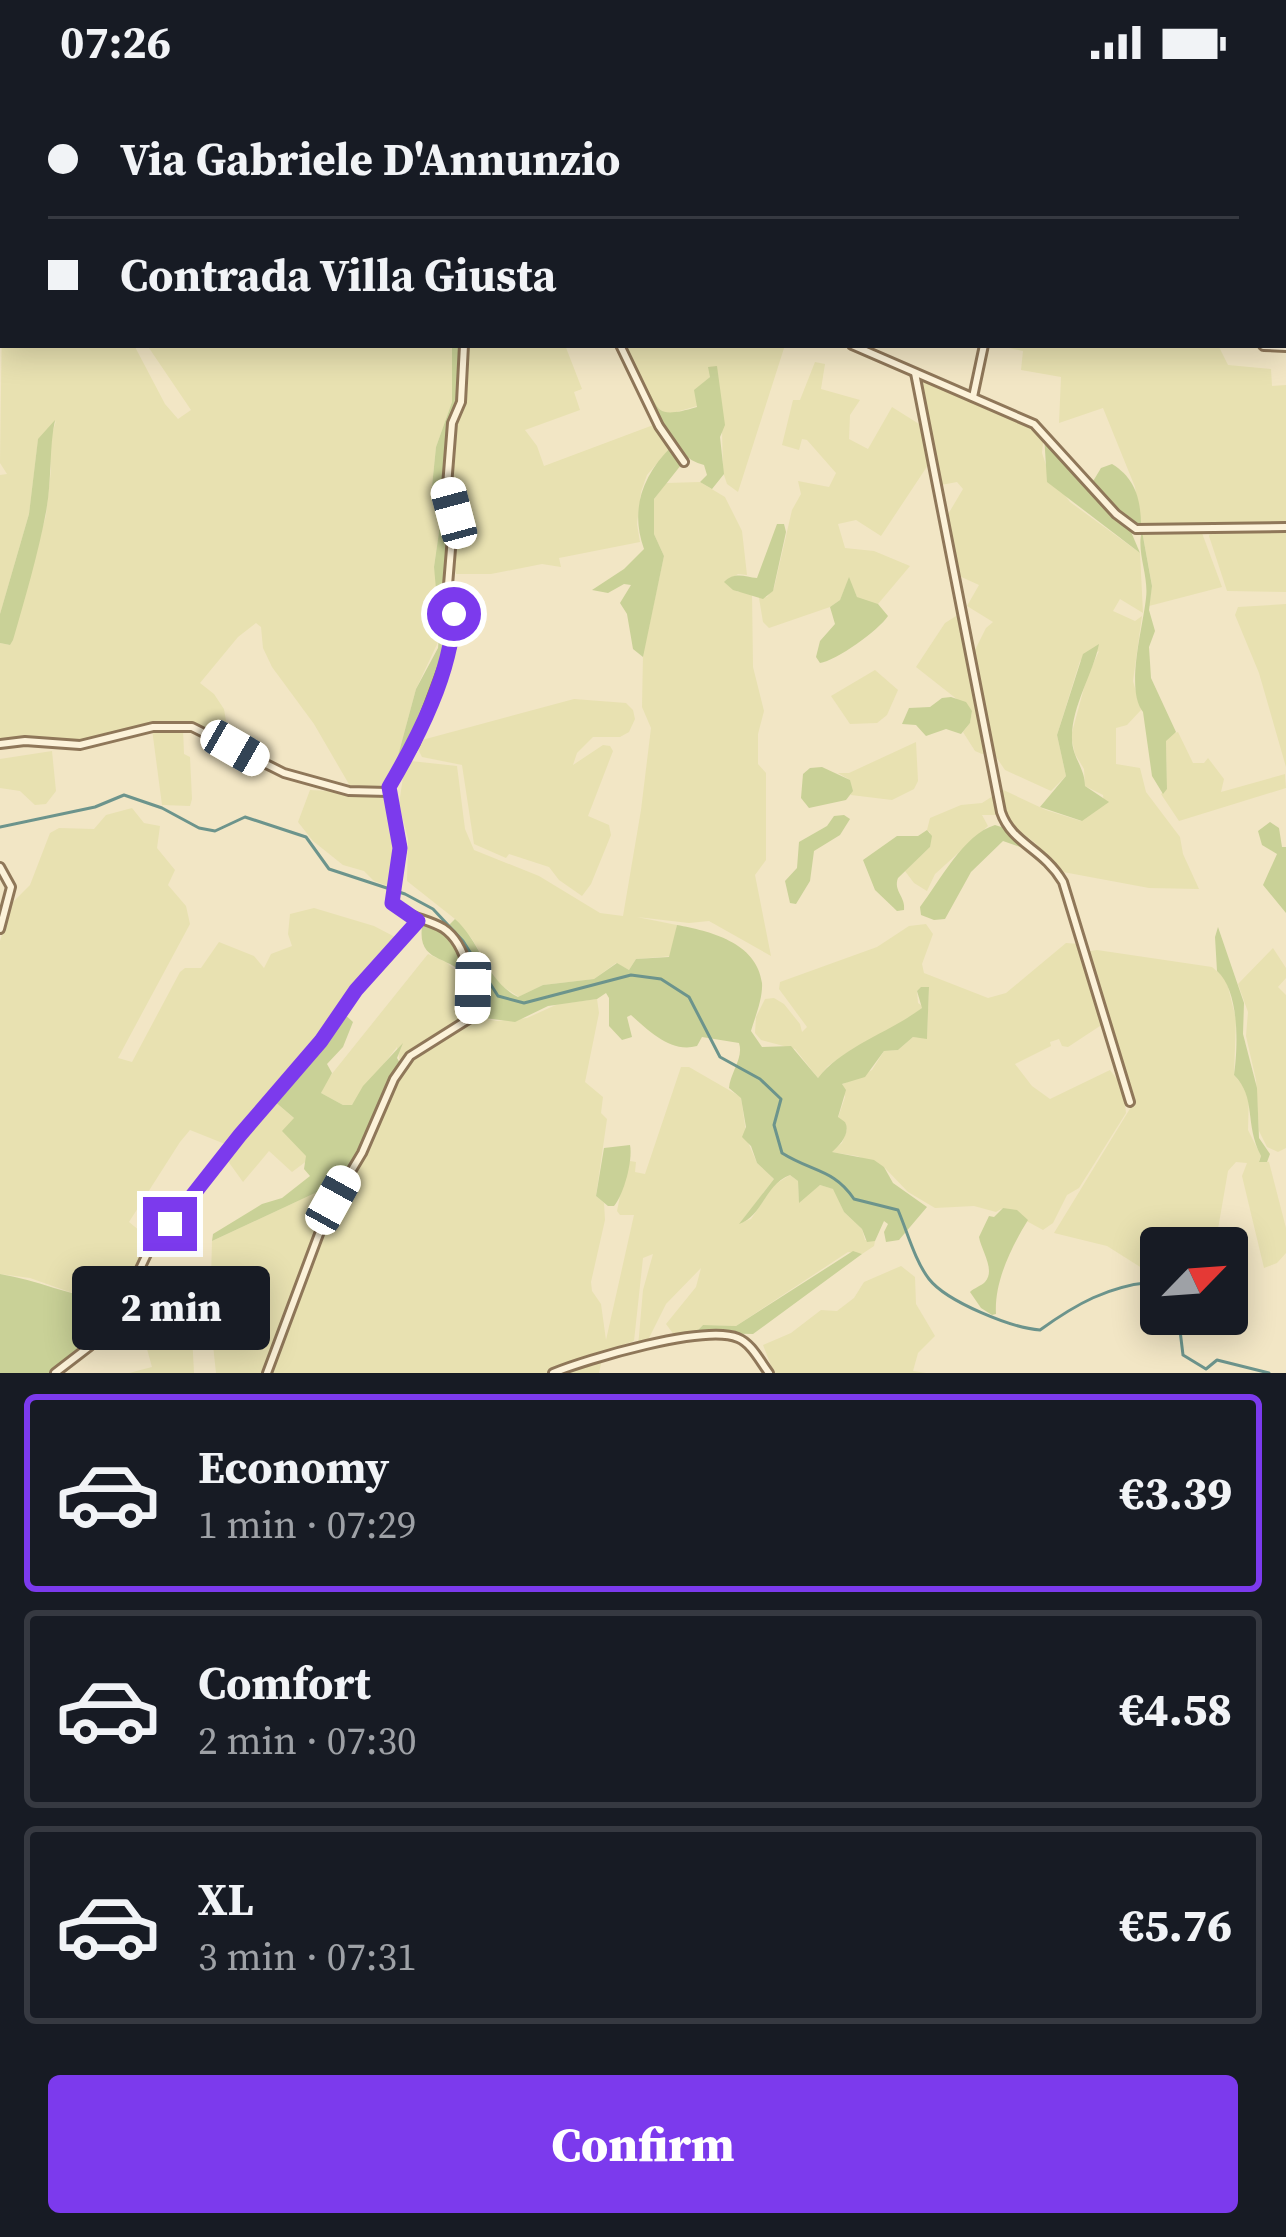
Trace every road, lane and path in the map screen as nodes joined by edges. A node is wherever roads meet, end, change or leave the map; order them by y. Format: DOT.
graph roads {
  1 [pos="464,348"];
  2 [pos="621,348"];
  3 [pos="858,348"];
  4 [pos="983,348"];
  5 [pos="915,373"];
  6 [pos="973,397"];
  7 [pos="684,462"];
  8 [pos="1286,527"];
  9 [pos="0,744"];
  10 [pos="389,792"];
  11 [pos="0,867"];
  12 [pos="418,921"];
  13 [pos="0,929"];
  14 [pos="1130,1102"];
  15 [pos="55,1373"];
  16 [pos="267,1373"];
  17 [pos="553,1373"];
  18 [pos="769,1373"];
  1 -- 10 [label="street"];
  2 -- 7 [label="street"];
  3 -- 5 [label="street"];
  4 -- 6 [label="street"];
  5 -- 6 [label="street"];
  5 -- 14 [label="street"];
  6 -- 8 [label="street"];
  9 -- 10 [label="street"];
  10 -- 12 [label="street"];
  11 -- 13 [label="street"];
  12 -- 15 [label="street"];
  12 -- 16 [label="street"];
  17 -- 18 [label="street"];
}
